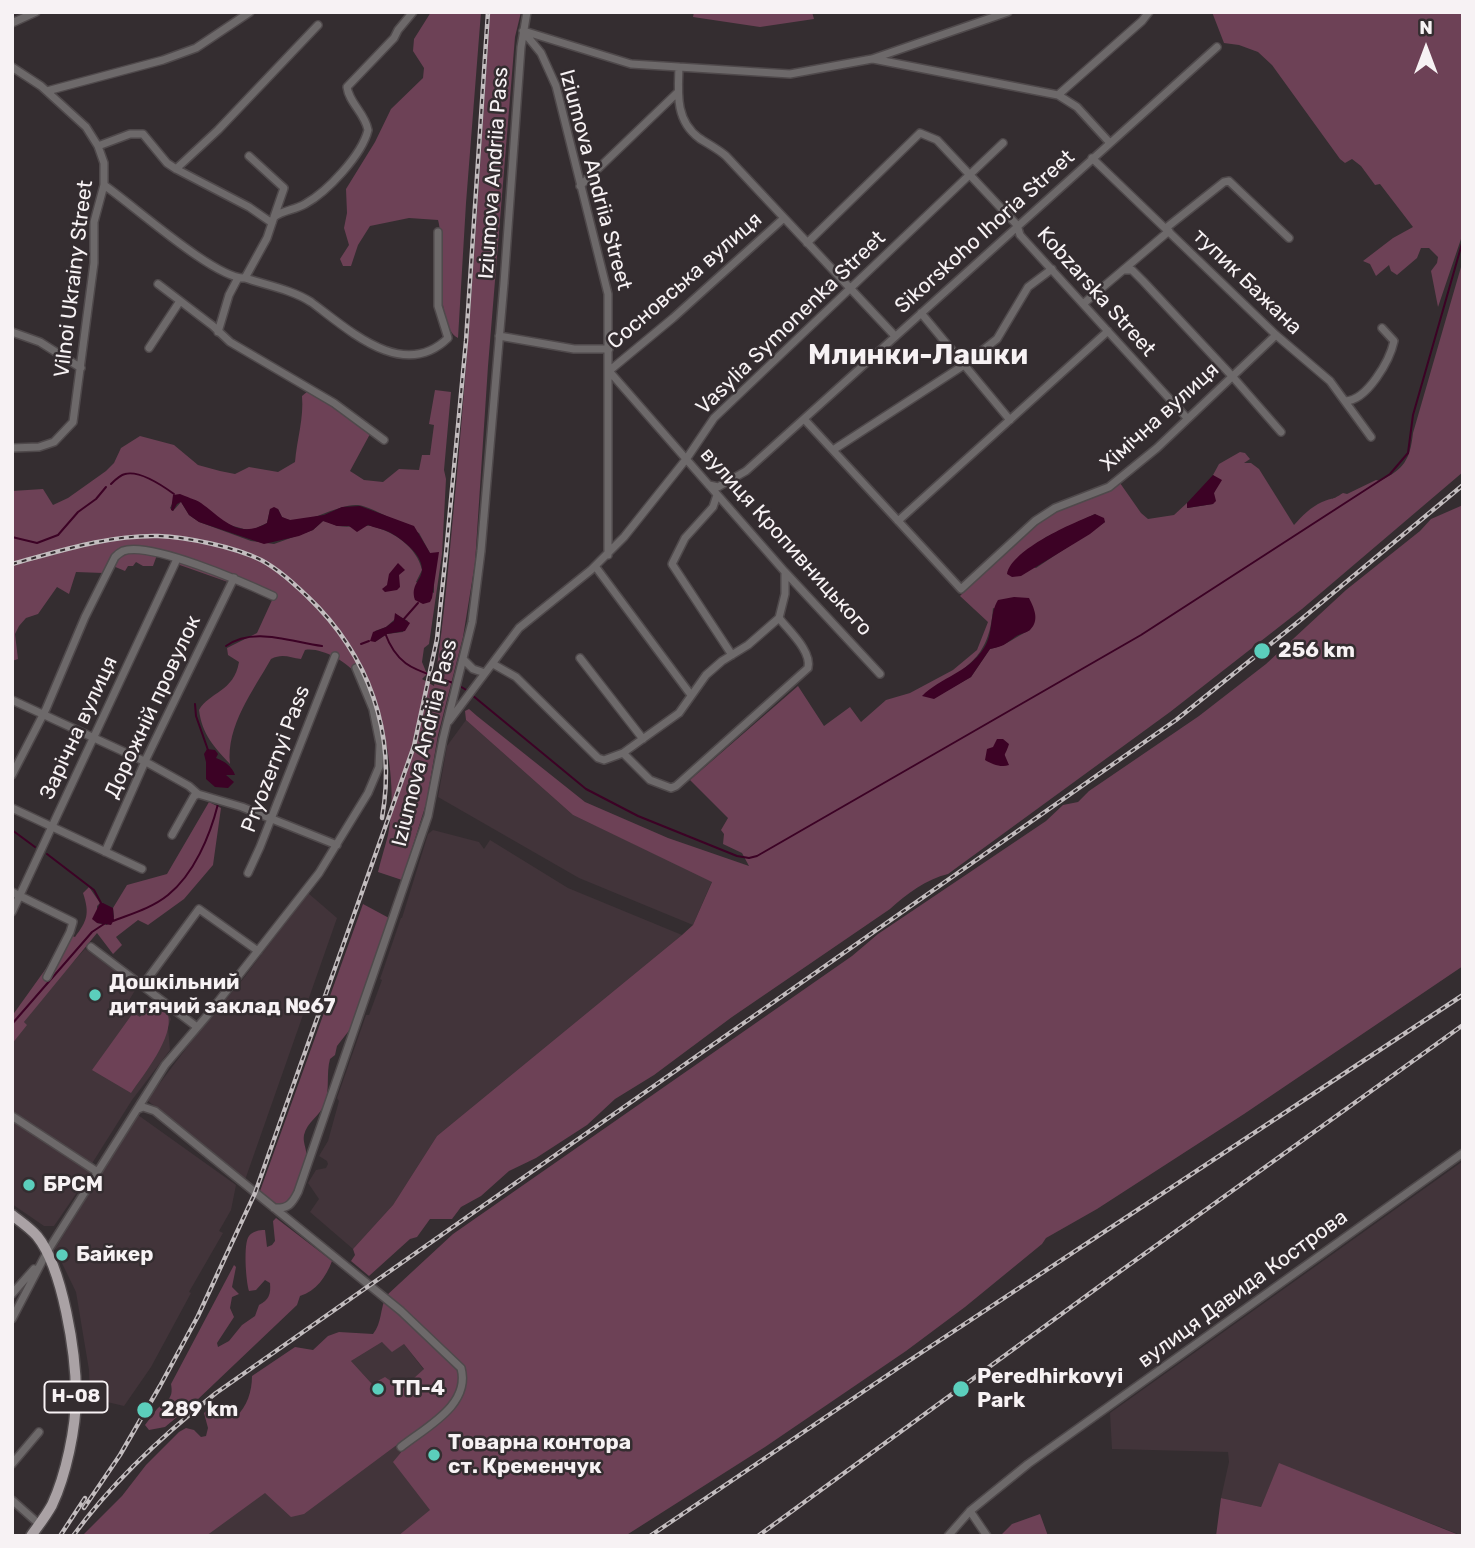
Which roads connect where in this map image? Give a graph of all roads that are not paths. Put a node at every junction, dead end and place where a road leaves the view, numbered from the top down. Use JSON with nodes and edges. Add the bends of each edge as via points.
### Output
{"nodes":[{"id":1,"x":36,"y":12,"type":"edge"},
{"id":2,"x":250,"y":12,"type":"edge"},
{"id":3,"x":413,"y":12,"type":"edge"},
{"id":4,"x":527,"y":12,"type":"edge"},
{"id":5,"x":1008,"y":12,"type":"edge"},
{"id":6,"x":1149,"y":12,"type":"edge"},
{"id":7,"x":12,"y":23,"type":"edge"},
{"id":8,"x":318,"y":25,"type":"dead end"},
{"id":9,"x":523,"y":31,"type":"junction"},
{"id":10,"x":1217,"y":47,"type":"dead end"},
{"id":11,"x":872,"y":59,"type":"junction"},
{"id":12,"x":12,"y":67,"type":"edge"},
{"id":13,"x":679,"y":67,"type":"junction"},
{"id":14,"x":47,"y":91,"type":"junction"},
{"id":15,"x":678,"y":92,"type":"junction"},
{"id":16,"x":1058,"y":95,"type":"junction"},
{"id":17,"x":1003,"y":143,"type":"dead end"},
{"id":18,"x":1110,"y":143,"type":"junction"},
{"id":19,"x":98,"y":146,"type":"junction"},
{"id":20,"x":249,"y":156,"type":"dead end"},
{"id":21,"x":1092,"y":158,"type":"junction"},
{"id":22,"x":176,"y":169,"type":"junction"},
{"id":23,"x":969,"y":176,"type":"junction"},
{"id":24,"x":104,"y":185,"type":"junction"},
{"id":25,"x":580,"y":186,"type":"junction"},
{"id":26,"x":784,"y":218,"type":"junction"},
{"id":27,"x":273,"y":220,"type":"junction"},
{"id":28,"x":1017,"y":225,"type":"junction"},
{"id":29,"x":1168,"y":230,"type":"junction"},
{"id":30,"x":438,"y":232,"type":"dead end"},
{"id":31,"x":1289,"y":238,"type":"dead end"},
{"id":32,"x":807,"y":243,"type":"junction"},
{"id":33,"x":1052,"y":269,"type":"junction"},
{"id":34,"x":1123,"y":270,"type":"junction"},
{"id":35,"x":242,"y":278,"type":"junction"},
{"id":36,"x":158,"y":284,"type":"dead end"},
{"id":37,"x":851,"y":289,"type":"junction"},
{"id":38,"x":180,"y":301,"type":"junction"},
{"id":39,"x":1083,"y":304,"type":"junction"},
{"id":40,"x":921,"y":313,"type":"junction"},
{"id":41,"x":1382,"y":328,"type":"dead end"},
{"id":42,"x":1108,"y":331,"type":"junction"},
{"id":43,"x":12,"y":332,"type":"edge"},
{"id":44,"x":218,"y":332,"type":"junction"},
{"id":45,"x":1276,"y":335,"type":"junction"},
{"id":46,"x":499,"y":336,"type":"junction"},
{"id":47,"x":895,"y":337,"type":"junction"},
{"id":48,"x":149,"y":348,"type":"dead end"},
{"id":49,"x":610,"y":349,"type":"junction"},
{"id":50,"x":964,"y":365,"type":"junction"},
{"id":51,"x":81,"y":368,"type":"junction"},
{"id":52,"x":609,"y":370,"type":"junction"},
{"id":53,"x":1232,"y":376,"type":"junction"},
{"id":54,"x":1345,"y":401,"type":"junction"},
{"id":55,"x":1187,"y":418,"type":"junction"},
{"id":56,"x":804,"y":419,"type":"junction"},
{"id":57,"x":1010,"y":420,"type":"junction"},
{"id":58,"x":1281,"y":432,"type":"dead end"},
{"id":59,"x":1371,"y":437,"type":"dead end"},
{"id":60,"x":384,"y":440,"type":"dead end"},
{"id":61,"x":12,"y":448,"type":"edge"},
{"id":62,"x":833,"y":450,"type":"junction"},
{"id":63,"x":687,"y":458,"type":"junction"},
{"id":64,"x":709,"y":485,"type":"junction"},
{"id":65,"x":717,"y":495,"type":"junction"},
{"id":66,"x":898,"y":521,"type":"junction"},
{"id":67,"x":608,"y":555,"type":"junction"},
{"id":68,"x":177,"y":559,"type":"junction"},
{"id":69,"x":595,"y":566,"type":"junction"},
{"id":70,"x":785,"y":572,"type":"junction"},
{"id":71,"x":234,"y":578,"type":"junction"},
{"id":72,"x":273,"y":596,"type":"dead end"},
{"id":73,"x":779,"y":618,"type":"junction"},
{"id":74,"x":732,"y":655,"type":"junction"},
{"id":75,"x":335,"y":656,"type":"dead end"},
{"id":76,"x":463,"y":659,"type":"junction"},
{"id":77,"x":580,"y":659,"type":"dead end"},
{"id":78,"x":493,"y":664,"type":"junction"},
{"id":79,"x":356,"y":668,"type":"dead end"},
{"id":80,"x":485,"y":673,"type":"junction"},
{"id":81,"x":880,"y":674,"type":"dead end"},
{"id":82,"x":691,"y":695,"type":"junction"},
{"id":83,"x":12,"y":700,"type":"edge"},
{"id":84,"x":42,"y":713,"type":"junction"},
{"id":85,"x":447,"y":724,"type":"junction"},
{"id":86,"x":94,"y":738,"type":"junction"},
{"id":87,"x":643,"y":740,"type":"junction"},
{"id":88,"x":623,"y":753,"type":"junction"},
{"id":89,"x":146,"y":762,"type":"junction"},
{"id":90,"x":12,"y":775,"type":"edge"},
{"id":91,"x":198,"y":793,"type":"junction"},
{"id":92,"x":12,"y":808,"type":"edge"},
{"id":93,"x":271,"y":818,"type":"junction"},
{"id":94,"x":52,"y":828,"type":"junction"},
{"id":95,"x":172,"y":835,"type":"dead end"},
{"id":96,"x":337,"y":845,"type":"junction"},
{"id":97,"x":105,"y":852,"type":"junction"},
{"id":98,"x":142,"y":869,"type":"dead end"},
{"id":99,"x":248,"y":873,"type":"dead end"},
{"id":100,"x":16,"y":894,"type":"edge"},
{"id":101,"x":12,"y":912,"type":"edge"},
{"id":102,"x":91,"y":947,"type":"dead end"},
{"id":103,"x":258,"y":951,"type":"junction"},
{"id":104,"x":47,"y":976,"type":"dead end"},
{"id":105,"x":143,"y":985,"type":"junction"},
{"id":106,"x":197,"y":1027,"type":"junction"},
{"id":107,"x":137,"y":1109,"type":"junction"},
{"id":108,"x":12,"y":1116,"type":"edge"},
{"id":109,"x":1463,"y":1153,"type":"edge"},
{"id":110,"x":96,"y":1171,"type":"junction"},
{"id":111,"x":274,"y":1208,"type":"junction"},
{"id":112,"x":12,"y":1215,"type":"edge"},
{"id":113,"x":47,"y":1252,"type":"junction"},
{"id":114,"x":12,"y":1294,"type":"edge"},
{"id":115,"x":12,"y":1319,"type":"edge"},
{"id":116,"x":39,"y":1432,"type":"dead end"},
{"id":117,"x":401,"y":1447,"type":"dead end"},
{"id":118,"x":12,"y":1464,"type":"edge"},
{"id":119,"x":12,"y":1500,"type":"edge"},
{"id":120,"x":971,"y":1511,"type":"junction"},
{"id":121,"x":39,"y":1524,"type":"junction"},
{"id":122,"x":31,"y":1536,"type":"edge"},
{"id":123,"x":948,"y":1536,"type":"edge"},
{"id":124,"x":987,"y":1536,"type":"edge"}],
"edges":[{"from":1,"to":7,"type":"street"},
{"from":2,"to":14,"type":"street","via":[[196,48]]},
{"from":3,"to":27,"type":"street","via":[[347,87],[368,130],[353,159],[310,202]]},
{"from":4,"to":9,"type":"street","name":"Iziumova Andriia Pass"},
{"from":5,"to":11,"type":"street"},
{"from":6,"to":16,"type":"street"},
{"from":8,"to":22,"type":"street"},
{"from":9,"to":13,"type":"street","via":[[631,64]]},
{"from":9,"to":25,"type":"street","name":"Iziumova Andriia Street","via":[[541,53],[556,86]]},
{"from":9,"to":46,"type":"street","name":"Iziumova Andriia Pass"},
{"from":10,"to":18,"type":"street","name":"Sikorskoho Ihoria Street"},
{"from":11,"to":13,"type":"street","via":[[790,74]]},
{"from":11,"to":16,"type":"street"},
{"from":12,"to":14,"type":"street","name":"Vilnoi Ukrainy Street"},
{"from":13,"to":15,"type":"street"},
{"from":14,"to":19,"type":"street","name":"Vilnoi Ukrainy Street","via":[[86,127]]},
{"from":15,"to":25,"type":"street"},
{"from":15,"to":26,"type":"street","via":[[679,110],[688,127],[726,156]]},
{"from":16,"to":18,"type":"street","via":[[1077,107]]},
{"from":17,"to":23,"type":"street","name":"Vasylia Symonenka Street"},
{"from":18,"to":21,"type":"street","name":"Sikorskoho Ihoria Street"},
{"from":19,"to":22,"type":"street","via":[[143,134]]},
{"from":19,"to":24,"type":"street","name":"Vilnoi Ukrainy Street"},
{"from":20,"to":27,"type":"street","via":[[284,188]]},
{"from":21,"to":28,"type":"street","name":"Sikorskoho Ihoria Street"},
{"from":21,"to":29,"type":"street","name":"тупик Бажана"},
{"from":22,"to":27,"type":"street"},
{"from":23,"to":28,"type":"street","name":"Kobzarska Street"},
{"from":23,"to":32,"type":"street","name":"Kobzarska Street","via":[[937,140],[920,133]]},
{"from":23,"to":37,"type":"street","name":"Vasylia Symonenka Street"},
{"from":24,"to":35,"type":"street","via":[[183,247]]},
{"from":24,"to":51,"type":"street","name":"Vilnoi Ukrainy Street","via":[[94,222],[94,263]]},
{"from":25,"to":49,"type":"street","name":"Iziumova Andriia Street","via":[[608,294]]},
{"from":26,"to":32,"type":"street"},
{"from":26,"to":52,"type":"street","name":"Сосновська вулиця"},
{"from":27,"to":35,"type":"street"},
{"from":28,"to":33,"type":"street","name":"Kobzarska Street"},
{"from":28,"to":40,"type":"street","name":"Sikorskoho Ihoria Street"},
{"from":29,"to":31,"type":"street","via":[[1227,181]]},
{"from":29,"to":34,"type":"street"},
{"from":29,"to":45,"type":"street","name":"тупик Бажана"},
{"from":30,"to":35,"type":"street","via":[[438,306],[448,335],[447,340],[423,352],[382,350],[301,297]]},
{"from":32,"to":37,"type":"street"},
{"from":33,"to":39,"type":"street","name":"Kobzarska Street"},
{"from":33,"to":50,"type":"street","via":[[1028,287],[997,339]]},
{"from":34,"to":39,"type":"street"},
{"from":34,"to":53,"type":"street","via":[[1138,276]]},
{"from":35,"to":44,"type":"street","via":[[229,295]]},
{"from":36,"to":38,"type":"street"},
{"from":37,"to":47,"type":"street"},
{"from":37,"to":63,"type":"street","name":"Vasylia Symonenka Street","via":[[714,418]]},
{"from":38,"to":44,"type":"street"},
{"from":38,"to":48,"type":"street"},
{"from":39,"to":42,"type":"street","name":"Kobzarska Street"},
{"from":40,"to":47,"type":"street","name":"Sikorskoho Ihoria Street"},
{"from":40,"to":50,"type":"street"},
{"from":41,"to":54,"type":"street","via":[[1394,341],[1392,352],[1361,396]]},
{"from":42,"to":55,"type":"street","name":"Kobzarska Street"},
{"from":42,"to":57,"type":"street"},
{"from":43,"to":51,"type":"street","via":[[40,342]]},
{"from":44,"to":60,"type":"street","via":[[334,403]]},
{"from":45,"to":53,"type":"street","name":"Хімічна вулиця"},
{"from":45,"to":54,"type":"street","name":"тупик Бажана","via":[[1330,381]]},
{"from":46,"to":49,"type":"street","via":[[574,349]]},
{"from":46,"to":76,"type":"street","name":"Iziumova Andriia Pass","via":[[478,575]]},
{"from":47,"to":56,"type":"street","name":"Sikorskoho Ihoria Street"},
{"from":49,"to":52,"type":"street","name":"Iziumova Andriia Street"},
{"from":50,"to":57,"type":"street"},
{"from":50,"to":62,"type":"street"},
{"from":51,"to":61,"type":"street","name":"Vilnoi Ukrainy Street","via":[[73,422],[64,433],[39,447]]},
{"from":52,"to":63,"type":"street","name":"вулиця Кропивницького"},
{"from":52,"to":67,"type":"street","name":"Iziumova Andriia Street"},
{"from":53,"to":55,"type":"street","name":"Хімічна вулиця"},
{"from":53,"to":58,"type":"street"},
{"from":54,"to":59,"type":"street","name":"тупик Бажана"},
{"from":55,"to":66,"type":"street","name":"Хімічна вулиця","via":[[1109,486],[1035,521],[961,589]]},
{"from":56,"to":62,"type":"street"},
{"from":56,"to":64,"type":"street","name":"Sikorskoho Ihoria Street","via":[[732,481],[718,487]]},
{"from":57,"to":66,"type":"street"},
{"from":62,"to":66,"type":"street"},
{"from":63,"to":64,"type":"street","name":"вулиця Кропивницького"},
{"from":63,"to":67,"type":"street","name":"Vasylia Symonenka Street"},
{"from":64,"to":65,"type":"street","name":"вулиця Кропивницького"},
{"from":65,"to":70,"type":"street","name":"вулиця Кропивницького"},
{"from":65,"to":74,"type":"street","via":[[672,564]]},
{"from":67,"to":69,"type":"street","name":"Vasylia Symonenka Street"},
{"from":68,"to":71,"type":"street"},
{"from":68,"to":84,"type":"street","via":[[138,549],[114,557]]},
{"from":68,"to":86,"type":"street","name":"Зарічна вулиця"},
{"from":69,"to":78,"type":"street","name":"Vasylia Symonenka Street","via":[[519,628]]},
{"from":69,"to":82,"type":"street"},
{"from":70,"to":73,"type":"street"},
{"from":70,"to":81,"type":"street","name":"вулиця Кропивницького"},
{"from":71,"to":72,"type":"street"},
{"from":71,"to":89,"type":"street","name":"Дорожній провулок"},
{"from":73,"to":74,"type":"street"},
{"from":73,"to":88,"type":"street","via":[[809,658],[808,668],[676,786],[667,788],[650,780]]},
{"from":74,"to":82,"type":"street","via":[[706,675]]},
{"from":75,"to":93,"type":"street","name":"Pryozernyi Pass"},
{"from":76,"to":80,"type":"street"},
{"from":76,"to":85,"type":"street","name":"Iziumova Andriia Pass"},
{"from":77,"to":87,"type":"street"},
{"from":78,"to":80,"type":"street","name":"Vasylia Symonenka Street"},
{"from":78,"to":88,"type":"street","via":[[516,677],[598,758]]},
{"from":79,"to":96,"type":"street","via":[[377,725],[380,759],[368,793]]},
{"from":80,"to":85,"type":"street","name":"Vasylia Symonenka Street"},
{"from":82,"to":87,"type":"street","via":[[679,713]]},
{"from":83,"to":84,"type":"street"},
{"from":84,"to":86,"type":"street"},
{"from":84,"to":90,"type":"street"},
{"from":85,"to":111,"type":"street","name":"Iziumova Andriia Pass","via":[[428,816],[315,1145],[293,1203],[284,1209]]},
{"from":86,"to":89,"type":"street"},
{"from":86,"to":94,"type":"street","name":"Зарічна вулиця"},
{"from":87,"to":88,"type":"street"},
{"from":89,"to":91,"type":"street"},
{"from":89,"to":97,"type":"street","name":"Дорожній провулок"},
{"from":91,"to":93,"type":"street"},
{"from":91,"to":95,"type":"street"},
{"from":92,"to":94,"type":"street"},
{"from":93,"to":96,"type":"street"},
{"from":93,"to":99,"type":"street","name":"Pryozernyi Pass"},
{"from":94,"to":97,"type":"street"},
{"from":94,"to":100,"type":"street","name":"Зарічна вулиця"},
{"from":96,"to":103,"type":"street"},
{"from":97,"to":98,"type":"street"},
{"from":100,"to":101,"type":"street","name":"Зарічна вулиця"},
{"from":100,"to":104,"type":"street","via":[[73,922]]},
{"from":102,"to":105,"type":"street"},
{"from":103,"to":105,"type":"street","via":[[199,909]]},
{"from":103,"to":106,"type":"street"},
{"from":105,"to":106,"type":"street"},
{"from":106,"to":107,"type":"street"},
{"from":107,"to":110,"type":"street"},
{"from":107,"to":111,"type":"street","via":[[155,1111]]},
{"from":108,"to":110,"type":"street"},
{"from":109,"to":120,"type":"street","name":"вулиця Давида Кострова","via":[[1028,1464]]},
{"from":110,"to":113,"type":"street"},
{"from":111,"to":117,"type":"street","via":[[401,1311],[461,1368],[465,1382],[460,1397]]},
{"from":112,"to":113,"type":"main road","number":"Н-08"},
{"from":113,"to":114,"type":"street"},
{"from":113,"to":115,"type":"street"},
{"from":113,"to":121,"type":"main road","number":"Н-08","via":[[68,1324],[76,1394],[75,1419],[58,1487]]},
{"from":116,"to":118,"type":"street"},
{"from":119,"to":121,"type":"street"},
{"from":120,"to":123,"type":"street","name":"вулиця Давида Кострова"},
{"from":120,"to":124,"type":"street"},
{"from":121,"to":122,"type":"main road","number":"Н-08"}]}
